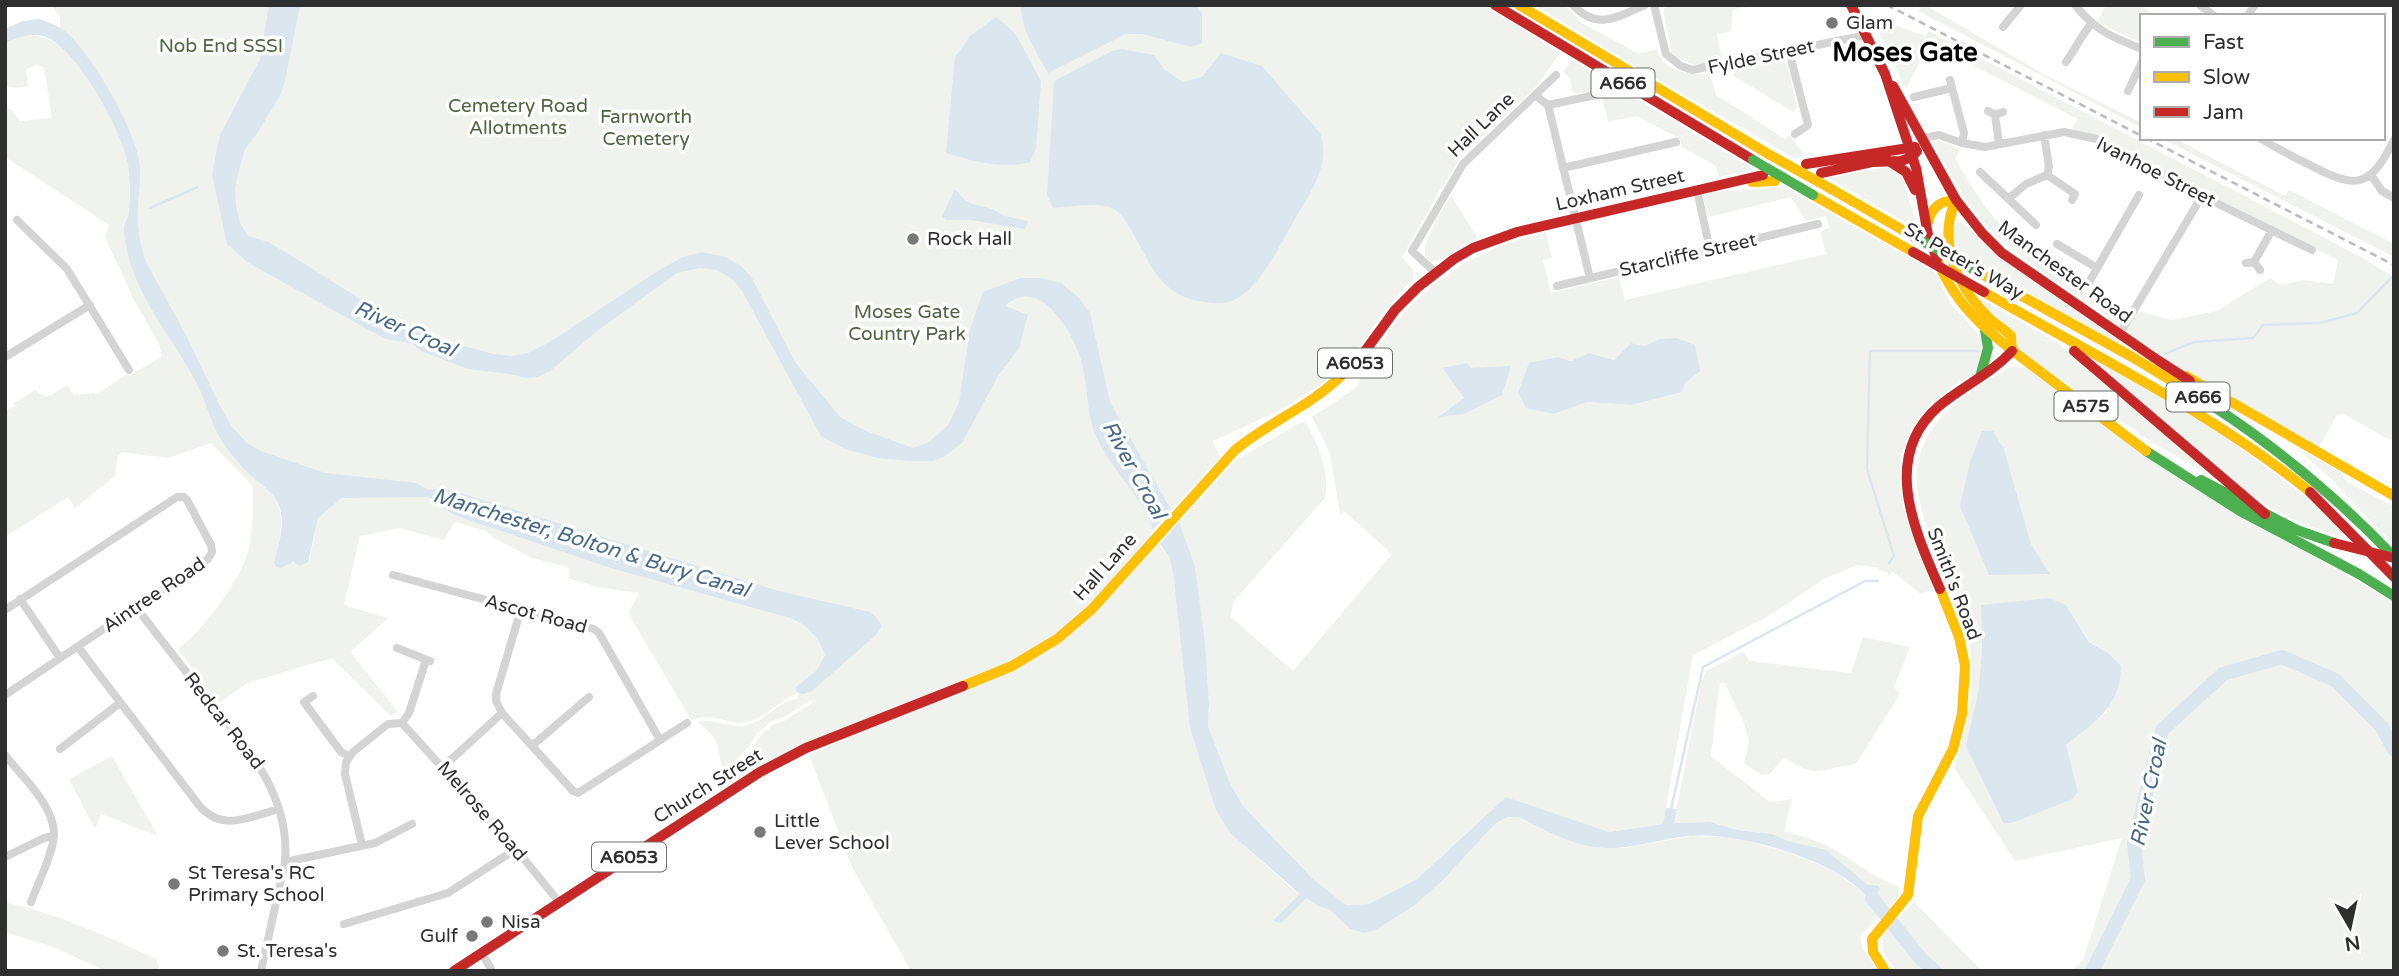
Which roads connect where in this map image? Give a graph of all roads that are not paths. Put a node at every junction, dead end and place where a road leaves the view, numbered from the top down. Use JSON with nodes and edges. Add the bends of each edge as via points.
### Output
{"nodes":[{"id":1,"x":1495,"y":5,"type":"edge"},
{"id":2,"x":1519,"y":5,"type":"edge"},
{"id":3,"x":1573,"y":5,"type":"edge"},
{"id":4,"x":1645,"y":5,"type":"edge"},
{"id":5,"x":1654,"y":5,"type":"edge"},
{"id":6,"x":1851,"y":5,"type":"edge"},
{"id":7,"x":2021,"y":5,"type":"edge"},
{"id":8,"x":2075,"y":5,"type":"edge"},
{"id":9,"x":1623,"y":10,"type":"edge"},
{"id":10,"x":2091,"y":24,"type":"junction"},
{"id":11,"x":2003,"y":27,"type":"dead end"},
{"id":12,"x":1867,"y":35,"type":"junction"},
{"id":13,"x":2140,"y":48,"type":"edge"},
{"id":14,"x":1789,"y":51,"type":"junction"},
{"id":15,"x":2066,"y":62,"type":"dead end"},
{"id":16,"x":2140,"y":71,"type":"edge"},
{"id":17,"x":1885,"y":74,"type":"junction"},
{"id":18,"x":1556,"y":75,"type":"dead end"},
{"id":19,"x":2128,"y":91,"type":"dead end"},
{"id":20,"x":1596,"y":95,"type":"dead end"},
{"id":21,"x":1536,"y":96,"type":"junction"},
{"id":22,"x":1914,"y":97,"type":"dead end"},
{"id":23,"x":1548,"y":105,"type":"junction"},
{"id":24,"x":1996,"y":112,"type":"dead end"},
{"id":25,"x":1900,"y":122,"type":"junction"},
{"id":26,"x":1795,"y":134,"type":"dead end"},
{"id":27,"x":2044,"y":135,"type":"junction"},
{"id":28,"x":2264,"y":140,"type":"edge"},
{"id":29,"x":2394,"y":140,"type":"edge"},
{"id":30,"x":1676,"y":142,"type":"dead end"},
{"id":31,"x":1962,"y":143,"type":"junction"},
{"id":32,"x":1999,"y":144,"type":"junction"},
{"id":33,"x":1918,"y":148,"type":"junction"},
{"id":34,"x":1850,"y":157,"type":"junction"},
{"id":35,"x":1886,"y":160,"type":"junction"},
{"id":36,"x":1806,"y":164,"type":"dead end"},
{"id":37,"x":1563,"y":168,"type":"junction"},
{"id":38,"x":1980,"y":172,"type":"dead end"},
{"id":39,"x":1821,"y":173,"type":"dead end"},
{"id":40,"x":1763,"y":174,"type":"dead end"},
{"id":41,"x":2047,"y":175,"type":"junction"},
{"id":42,"x":2371,"y":175,"type":"junction"},
{"id":43,"x":1774,"y":181,"type":"dead end"},
{"id":44,"x":1731,"y":183,"type":"junction"},
{"id":45,"x":1697,"y":190,"type":"junction"},
{"id":46,"x":2139,"y":195,"type":"dead end"},
{"id":47,"x":2202,"y":196,"type":"junction"},
{"id":48,"x":2394,"y":198,"type":"edge"},
{"id":49,"x":2008,"y":199,"type":"junction"},
{"id":50,"x":1956,"y":200,"type":"junction"},
{"id":51,"x":2072,"y":200,"type":"dead end"},
{"id":52,"x":1925,"y":211,"type":"junction"},
{"id":53,"x":1575,"y":218,"type":"junction"},
{"id":54,"x":17,"y":220,"type":"dead end"},
{"id":55,"x":1818,"y":224,"type":"dead end"},
{"id":56,"x":2036,"y":225,"type":"dead end"},
{"id":57,"x":1927,"y":229,"type":"junction"},
{"id":58,"x":2272,"y":230,"type":"junction"},
{"id":59,"x":1517,"y":232,"type":"joint"},
{"id":60,"x":2057,"y":244,"type":"dead end"},
{"id":61,"x":1710,"y":250,"type":"junction"},
{"id":62,"x":2312,"y":250,"type":"dead end"},
{"id":63,"x":2097,"y":268,"type":"junction"},
{"id":64,"x":2260,"y":270,"type":"dead end"},
{"id":65,"x":1435,"y":272,"type":"junction"},
{"id":66,"x":1590,"y":278,"type":"junction"},
{"id":67,"x":2088,"y":284,"type":"dead end"},
{"id":68,"x":1557,"y":286,"type":"dead end"},
{"id":69,"x":90,"y":305,"type":"junction"},
{"id":70,"x":1985,"y":330,"type":"junction"},
{"id":71,"x":2055,"y":334,"type":"junction"},
{"id":72,"x":2119,"y":335,"type":"junction"},
{"id":73,"x":2012,"y":351,"type":"junction"},
{"id":74,"x":6,"y":355,"type":"edge"},
{"id":75,"x":2025,"y":361,"type":"junction"},
{"id":76,"x":2159,"y":361,"type":"junction"},
{"id":77,"x":2001,"y":365,"type":"junction"},
{"id":78,"x":123,"y":366,"type":"dead end"},
{"id":79,"x":1980,"y":377,"type":"junction"},
{"id":80,"x":2146,"y":451,"type":"junction"},
{"id":81,"x":2394,"y":496,"type":"edge"},
{"id":82,"x":2265,"y":514,"type":"junction"},
{"id":83,"x":2358,"y":519,"type":"junction"},
{"id":84,"x":2394,"y":558,"type":"edge"},
{"id":85,"x":393,"y":575,"type":"dead end"},
{"id":86,"x":2394,"y":577,"type":"edge"},
{"id":87,"x":2394,"y":596,"type":"edge"},
{"id":88,"x":20,"y":600,"type":"junction"},
{"id":89,"x":136,"y":607,"type":"junction"},
{"id":90,"x":521,"y":609,"type":"junction"},
{"id":91,"x":5,"y":610,"type":"edge"},
{"id":92,"x":78,"y":647,"type":"junction"},
{"id":93,"x":397,"y":648,"type":"dead end"},
{"id":94,"x":60,"y":658,"type":"junction"},
{"id":95,"x":5,"y":695,"type":"edge"},
{"id":96,"x":313,"y":696,"type":"dead end"},
{"id":97,"x":589,"y":697,"type":"dead end"},
{"id":98,"x":120,"y":702,"type":"junction"},
{"id":99,"x":502,"y":713,"type":"junction"},
{"id":100,"x":401,"y":723,"type":"junction"},
{"id":101,"x":687,"y":723,"type":"dead end"},
{"id":102,"x":660,"y":740,"type":"junction"},
{"id":103,"x":533,"y":745,"type":"junction"},
{"id":104,"x":806,"y":748,"type":"joint"},
{"id":105,"x":60,"y":749,"type":"dead end"},
{"id":106,"x":5,"y":755,"type":"edge"},
{"id":107,"x":349,"y":756,"type":"junction"},
{"id":108,"x":443,"y":767,"type":"junction"},
{"id":109,"x":279,"y":809,"type":"junction"},
{"id":110,"x":412,"y":824,"type":"dead end"},
{"id":111,"x":54,"y":836,"type":"junction"},
{"id":112,"x":362,"y":845,"type":"junction"},
{"id":113,"x":516,"y":849,"type":"junction"},
{"id":114,"x":5,"y":857,"type":"edge"},
{"id":115,"x":285,"y":862,"type":"junction"},
{"id":116,"x":31,"y":902,"type":"dead end"},
{"id":117,"x":559,"y":902,"type":"junction"},
{"id":118,"x":344,"y":923,"type":"dead end"},
{"id":119,"x":482,"y":953,"type":"junction"},
{"id":120,"x":261,"y":971,"type":"edge"},
{"id":121,"x":454,"y":971,"type":"edge"},
{"id":122,"x":492,"y":971,"type":"edge"},
{"id":123,"x":1885,"y":971,"type":"edge"}],
"edges":[{"from":1,"to":71,"type":"main road","name":"St. Peter's Way","number":"A666","bridge":true},
{"from":2,"to":83,"type":"main road","name":"St. Peter's Way","number":"A666","bridge":true,"via":[[1770,155],[2177,384],[2302,469]]},
{"from":3,"to":9,"type":"street","via":[[1600,21]]},
{"from":4,"to":9,"type":"street"},
{"from":5,"to":14,"type":"street","name":"Fylde Street","via":[[1665,54],[1681,66],[1697,70]]},
{"from":6,"to":12,"type":"main road","number":"A575"},
{"from":7,"to":11,"type":"street"},
{"from":8,"to":10,"type":"street"},
{"from":10,"to":13,"type":"street"},
{"from":10,"to":15,"type":"street"},
{"from":12,"to":14,"type":"street","name":"Fylde Street"},
{"from":12,"to":17,"type":"main road","number":"A575"},
{"from":14,"to":26,"type":"street","via":[[1808,125]]},
{"from":16,"to":19,"type":"street","via":[[2137,84]]},
{"from":17,"to":25,"type":"main road","name":"Manchester Road","number":"A575"},
{"from":17,"to":33,"type":"main road","name":"Manchester Road","number":"A575","via":[[1902,99]]},
{"from":18,"to":21,"type":"street","name":"Hall Lane"},
{"from":20,"to":23,"type":"street"},
{"from":21,"to":23,"type":"street"},
{"from":21,"to":65,"type":"street","name":"Hall Lane","via":[[1464,164],[1451,183],[1412,251]]},
{"from":22,"to":31,"type":"street","via":[[1951,84],[1964,133]]},
{"from":23,"to":37,"type":"street"},
{"from":24,"to":32,"type":"street"},
{"from":25,"to":33,"type":"main road","name":"Manchester Road","number":"A575"},
{"from":25,"to":34,"type":"main road","via":[[1893,140]]},
{"from":27,"to":32,"type":"street","name":"Ivanhoe Street"},
{"from":27,"to":41,"type":"street"},
{"from":27,"to":47,"type":"street","name":"Ivanhoe Street","via":[[2069,132],[2097,139]]},
{"from":28,"to":42,"type":"street","via":[[2340,180]]},
{"from":29,"to":42,"type":"street"},
{"from":30,"to":37,"type":"street"},
{"from":31,"to":32,"type":"street","name":"Ivanhoe Street"},
{"from":31,"to":33,"type":"street","name":"Ivanhoe Street","via":[[1939,135]]},
{"from":33,"to":34,"type":"main road"},
{"from":33,"to":35,"type":"main road","via":[[1901,161]]},
{"from":33,"to":50,"type":"main road","name":"Manchester Road","number":"A575"},
{"from":33,"to":52,"type":"main road","name":"Manchester Road","number":"A575","via":[[1916,169]]},
{"from":34,"to":36,"type":"main road"},
{"from":35,"to":39,"type":"main road"},
{"from":35,"to":52,"type":"main road","via":[[1910,177]]},
{"from":37,"to":53,"type":"street"},
{"from":38,"to":49,"type":"street","via":[[1993,179]]},
{"from":40,"to":44,"type":"main road","name":"Loxham Street","number":"A6053"},
{"from":41,"to":49,"type":"street"},
{"from":41,"to":51,"type":"street","via":[[2075,194]]},
{"from":42,"to":48,"type":"street","via":[[2382,191]]},
{"from":43,"to":44,"type":"main road","name":"Loxham Street","number":"A6053"},
{"from":44,"to":45,"type":"main road","name":"Loxham Street","number":"A6053"},
{"from":45,"to":53,"type":"main road","name":"Loxham Street","number":"A6053"},
{"from":45,"to":61,"type":"street"},
{"from":46,"to":63,"type":"street"},
{"from":47,"to":58,"type":"street","name":"Ivanhoe Street"},
{"from":47,"to":72,"type":"street"},
{"from":49,"to":56,"type":"street"},
{"from":50,"to":57,"type":"main road","via":[[1940,201],[1933,207]]},
{"from":50,"to":72,"type":"main road","name":"Manchester Road","number":"A575","via":[[2002,253]]},
{"from":50,"to":73,"type":"main road","number":"A575","via":[[1947,218],[1947,245],[1972,298],[2011,337]]},
{"from":52,"to":57,"type":"main road","name":"Manchester Road","number":"A575"},
{"from":53,"to":59,"type":"main road","name":"Loxham Street","number":"A6053"},
{"from":53,"to":66,"type":"street"},
{"from":54,"to":69,"type":"street","via":[[23,231],[67,269]]},
{"from":55,"to":61,"type":"street","name":"Starcliffe Street"},
{"from":57,"to":70,"type":"main road","name":"Manchester Road","number":"A575","via":[[1944,278]]},
{"from":58,"to":62,"type":"street","name":"Ivanhoe Street","via":[[2300,248]]},
{"from":58,"to":64,"type":"street","via":[[2250,262]]},
{"from":59,"to":65,"type":"main road","name":"Hall Lane","number":"A6053","via":[[1473,248]]},
{"from":60,"to":63,"type":"street"},
{"from":61,"to":66,"type":"street","name":"Starcliffe Street"},
{"from":63,"to":67,"type":"street"},
{"from":65,"to":104,"type":"main road","name":"Hall Lane","number":"A6053","via":[[1395,310],[1363,354],[1333,384],[1243,443],[1221,464],[1092,609],[1057,639],[1027,659]]},
{"from":66,"to":68,"type":"street","name":"Starcliffe Street"},
{"from":69,"to":74,"type":"street"},
{"from":69,"to":78,"type":"street"},
{"from":70,"to":73,"type":"main road","name":"Manchester Road","number":"A575"},
{"from":70,"to":79,"type":"main road","via":[[1988,354]]},
{"from":71,"to":82,"type":"main road"},
{"from":71,"to":86,"type":"main road","name":"St. Peter's Way","number":"A666","via":[[2161,391],[2260,455],[2309,492]]},
{"from":72,"to":76,"type":"main road","name":"Manchester Road","number":"A575"},
{"from":73,"to":75,"type":"main road","name":"Manchester Road","number":"A575"},
{"from":73,"to":77,"type":"main road","name":"Smith's Road"},
{"from":75,"to":77,"type":"main road","name":"Smith's Road"},
{"from":75,"to":80,"type":"main road","name":"Manchester Road","number":"A575"},
{"from":76,"to":81,"type":"main road","name":"Manchester Road"},
{"from":76,"to":83,"type":"main road","via":[[2287,448]]},
{"from":77,"to":79,"type":"main road","name":"Smith's Road"},
{"from":79,"to":123,"type":"main road","name":"Smith's Road","via":[[1954,393],[1927,419],[1911,447],[1906,472],[1912,520],[1960,643],[1965,693],[1950,756],[1918,816],[1909,889],[1875,933],[1871,946]]},
{"from":80,"to":82,"type":"main road","name":"Manchester Road"},
{"from":80,"to":87,"type":"main road","via":[[2261,524],[2360,572]]},
{"from":82,"to":84,"type":"main road","name":"Manchester Road","bridge":true,"via":[[2334,543]]},
{"from":83,"to":84,"type":"main road","name":"St. Peter's Way","number":"A666"},
{"from":85,"to":90,"type":"street","name":"Ascot Road"},
{"from":88,"to":89,"type":"street","name":"Aintree Road","via":[[173,499],[184,497],[211,545],[211,556]]},
{"from":88,"to":91,"type":"street","name":"Aintree Road"},
{"from":88,"to":94,"type":"street"},
{"from":89,"to":92,"type":"street","name":"Aintree Road"},
{"from":89,"to":109,"type":"street","name":"Redcar Road","via":[[253,756]]},
{"from":90,"to":99,"type":"street","via":[[496,694]]},
{"from":90,"to":102,"type":"street","name":"Ascot Road","via":[[597,631]]},
{"from":92,"to":94,"type":"street","name":"Aintree Road"},
{"from":92,"to":98,"type":"street"},
{"from":93,"to":100,"type":"street","via":[[428,660]]},
{"from":94,"to":95,"type":"street","name":"Aintree Road"},
{"from":96,"to":107,"type":"street","via":[[304,702],[341,752]]},
{"from":97,"to":103,"type":"street"},
{"from":98,"to":105,"type":"street"},
{"from":98,"to":109,"type":"street","via":[[209,816],[228,821]]},
{"from":99,"to":103,"type":"street"},
{"from":99,"to":108,"type":"street"},
{"from":100,"to":107,"type":"street","via":[[388,724]]},
{"from":100,"to":108,"type":"street","name":"Melrose Road"},
{"from":101,"to":102,"type":"street"},
{"from":102,"to":103,"type":"street","via":[[578,793]]},
{"from":104,"to":117,"type":"main road","name":"Church Street","number":"A6053","via":[[760,772]]},
{"from":106,"to":111,"type":"street","via":[[45,808]]},
{"from":107,"to":112,"type":"street","via":[[345,774]]},
{"from":108,"to":113,"type":"street","name":"Melrose Road"},
{"from":109,"to":115,"type":"street","name":"Redcar Road"},
{"from":110,"to":112,"type":"street"},
{"from":111,"to":114,"type":"street"},
{"from":111,"to":116,"type":"street"},
{"from":112,"to":115,"type":"street"},
{"from":113,"to":117,"type":"street","name":"Melrose Road"},
{"from":113,"to":118,"type":"street","via":[[448,893]]},
{"from":115,"to":120,"type":"street","name":"Redcar Road"},
{"from":117,"to":119,"type":"main road","name":"Church Street","number":"A6053"},
{"from":119,"to":121,"type":"main road","name":"Church Street","number":"A6053"},
{"from":119,"to":122,"type":"street"}]}
